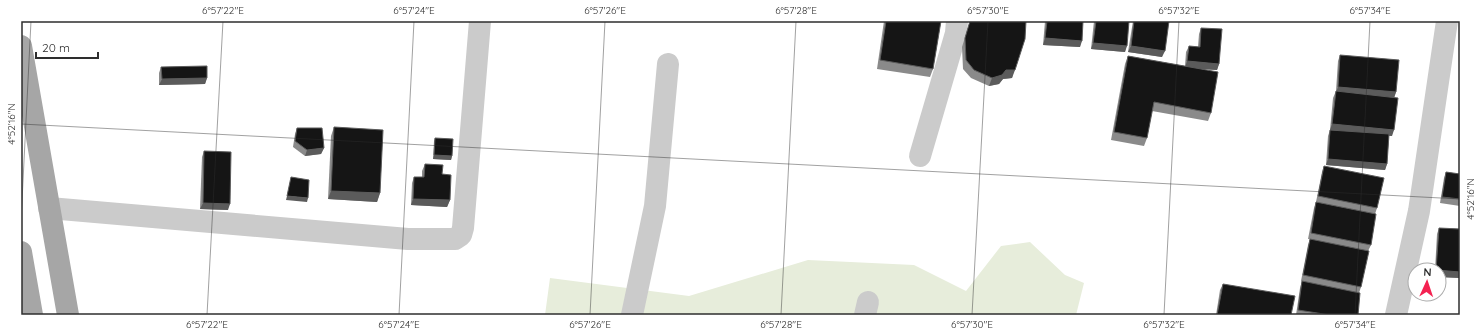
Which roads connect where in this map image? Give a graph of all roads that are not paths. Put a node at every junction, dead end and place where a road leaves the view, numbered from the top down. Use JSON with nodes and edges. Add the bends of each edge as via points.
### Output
{"nodes":[{"id":1,"x":480,"y":21,"type":"edge"},
{"id":2,"x":957,"y":21,"type":"edge"},
{"id":3,"x":1447,"y":21,"type":"edge"},
{"id":4,"x":21,"y":46,"type":"edge"},
{"id":5,"x":668,"y":64,"type":"dead end"},
{"id":6,"x":920,"y":156,"type":"dead end"},
{"id":7,"x":49,"y":208,"type":"junction"},
{"id":8,"x":22,"y":259,"type":"edge"},
{"id":9,"x":28,"y":312,"type":"edge"},
{"id":10,"x":68,"y":315,"type":"edge"},
{"id":11,"x":632,"y":315,"type":"edge"},
{"id":12,"x":1396,"y":315,"type":"edge"}],
"edges":[{"from":1,"to":7,"type":"street","via":[[464,228],[461,235],[455,239],[408,239]]},
{"from":2,"to":6,"type":"street"},
{"from":3,"to":12,"type":"street","via":[[1419,210]]},
{"from":4,"to":7,"type":"main road"},
{"from":5,"to":11,"type":"street","via":[[655,206]]},
{"from":7,"to":10,"type":"main road"},
{"from":8,"to":9,"type":"main road"}]}
